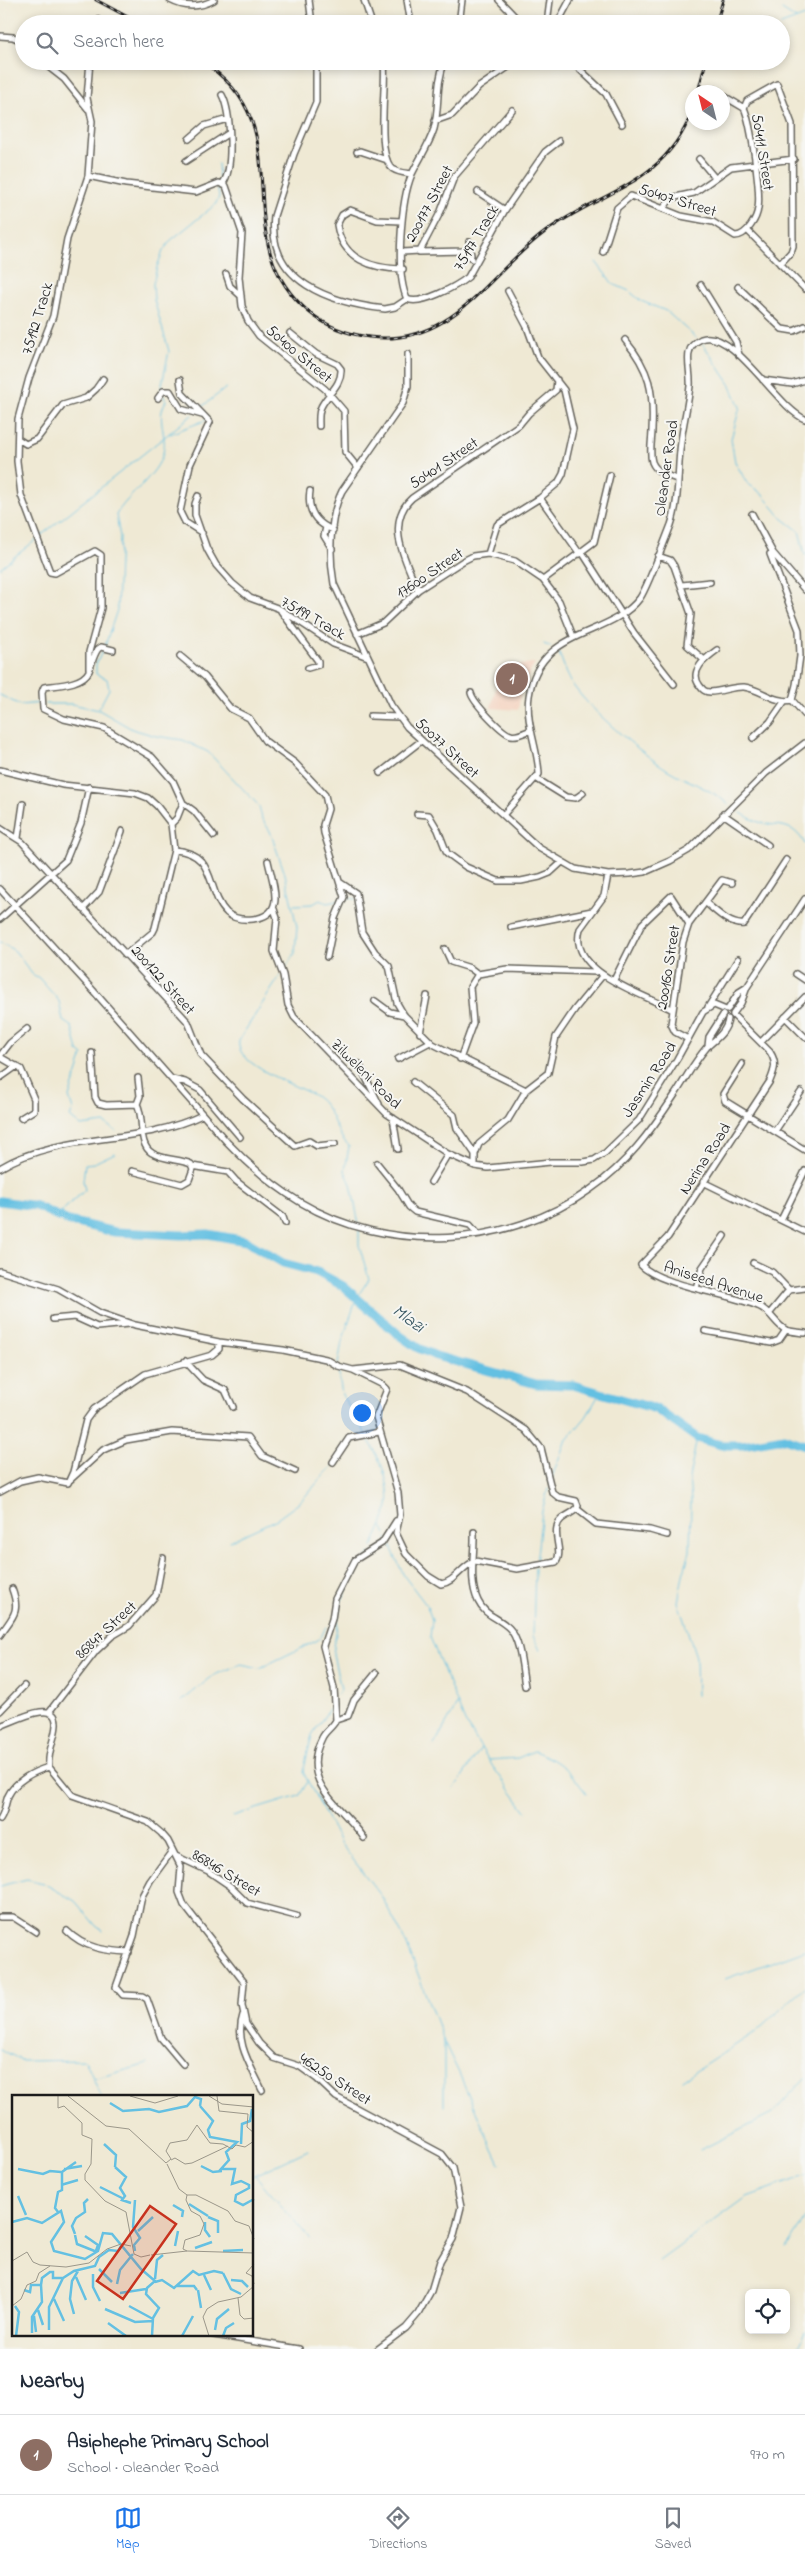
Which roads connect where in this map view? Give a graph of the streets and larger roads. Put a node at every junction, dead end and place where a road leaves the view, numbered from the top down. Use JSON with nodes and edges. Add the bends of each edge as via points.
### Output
{"nodes":[{"id":1,"x":170,"y":0,"type":"edge"},
{"id":2,"x":214,"y":0,"type":"edge"},
{"id":3,"x":309,"y":0,"type":"edge"},
{"id":4,"x":364,"y":0,"type":"edge"},
{"id":5,"x":406,"y":0,"type":"edge"},
{"id":6,"x":462,"y":0,"type":"edge"},
{"id":7,"x":499,"y":0,"type":"edge"},
{"id":8,"x":550,"y":0,"type":"edge"},
{"id":9,"x":570,"y":0,"type":"edge"},
{"id":10,"x":311,"y":15,"type":"edge"},
{"id":11,"x":369,"y":15,"type":"edge"},
{"id":12,"x":409,"y":15,"type":"edge"},
{"id":13,"x":460,"y":15,"type":"edge"},
{"id":14,"x":513,"y":15,"type":"edge"},
{"id":15,"x":548,"y":15,"type":"edge"},
{"id":16,"x":562,"y":15,"type":"edge"},
{"id":17,"x":0,"y":36,"type":"edge"},
{"id":18,"x":15,"y":38,"type":"edge"},
{"id":19,"x":52,"y":70,"type":"edge"},
{"id":20,"x":89,"y":70,"type":"edge"},
{"id":21,"x":316,"y":70,"type":"edge"},
{"id":22,"x":384,"y":70,"type":"edge"},
{"id":23,"x":442,"y":70,"type":"edge"},
{"id":24,"x":504,"y":70,"type":"edge"},
{"id":25,"x":581,"y":70,"type":"edge"},
{"id":26,"x":222,"y":95,"type":"dead end"},
{"id":27,"x":730,"y":100,"type":"edge"},
{"id":28,"x":744,"y":108,"type":"junction"},
{"id":29,"x":89,"y":110,"type":"junction"},
{"id":30,"x":512,"y":110,"type":"dead end"},
{"id":31,"x":228,"y":119,"type":"junction"},
{"id":32,"x":436,"y":121,"type":"junction"},
{"id":33,"x":622,"y":124,"type":"dead end"},
{"id":34,"x":229,"y":132,"type":"junction"},
{"id":35,"x":189,"y":139,"type":"dead end"},
{"id":36,"x":559,"y":141,"type":"dead end"},
{"id":37,"x":357,"y":152,"type":"dead end"},
{"id":38,"x":699,"y":159,"type":"dead end"},
{"id":39,"x":387,"y":160,"type":"junction"},
{"id":40,"x":794,"y":160,"type":"junction"},
{"id":41,"x":186,"y":161,"type":"dead end"},
{"id":42,"x":755,"y":165,"type":"junction"},
{"id":43,"x":412,"y":174,"type":"junction"},
{"id":44,"x":88,"y":176,"type":"junction"},
{"id":45,"x":715,"y":178,"type":"junction"},
{"id":46,"x":223,"y":183,"type":"junction"},
{"id":47,"x":478,"y":192,"type":"dead end"},
{"id":48,"x":663,"y":208,"type":"junction"},
{"id":49,"x":505,"y":210,"type":"junction"},
{"id":50,"x":401,"y":221,"type":"junction"},
{"id":51,"x":747,"y":230,"type":"junction"},
{"id":52,"x":469,"y":242,"type":"dead end"},
{"id":53,"x":402,"y":252,"type":"junction"},
{"id":54,"x":417,"y":252,"type":"junction"},
{"id":55,"x":603,"y":252,"type":"dead end"},
{"id":56,"x":472,"y":259,"type":"junction"},
{"id":57,"x":780,"y":264,"type":"junction"},
{"id":58,"x":473,"y":268,"type":"junction"},
{"id":59,"x":403,"y":269,"type":"junction"},
{"id":60,"x":226,"y":274,"type":"dead end"},
{"id":61,"x":700,"y":285,"type":"dead end"},
{"id":62,"x":738,"y":287,"type":"dead end"},
{"id":63,"x":805,"y":289,"type":"edge"},
{"id":64,"x":508,"y":291,"type":"dead end"},
{"id":65,"x":241,"y":296,"type":"junction"},
{"id":66,"x":407,"y":299,"type":"junction"},
{"id":67,"x":805,"y":326,"type":"edge"},
{"id":68,"x":290,"y":333,"type":"dead end"},
{"id":69,"x":625,"y":340,"type":"dead end"},
{"id":70,"x":408,"y":354,"type":"dead end"},
{"id":71,"x":739,"y":355,"type":"junction"},
{"id":72,"x":103,"y":379,"type":"dead end"},
{"id":73,"x":556,"y":379,"type":"junction"},
{"id":74,"x":180,"y":380,"type":"dead end"},
{"id":75,"x":763,"y":380,"type":"junction"},
{"id":76,"x":805,"y":380,"type":"edge"},
{"id":77,"x":331,"y":395,"type":"junction"},
{"id":78,"x":158,"y":398,"type":"dead end"},
{"id":79,"x":206,"y":416,"type":"junction"},
{"id":80,"x":805,"y":419,"type":"edge"},
{"id":81,"x":319,"y":426,"type":"dead end"},
{"id":82,"x":18,"y":439,"type":"junction"},
{"id":83,"x":358,"y":468,"type":"junction"},
{"id":84,"x":610,"y":476,"type":"dead end"},
{"id":85,"x":677,"y":479,"type":"junction"},
{"id":86,"x":310,"y":491,"type":"dead end"},
{"id":87,"x":198,"y":496,"type":"dead end"},
{"id":88,"x":540,"y":498,"type":"junction"},
{"id":89,"x":752,"y":514,"type":"dead end"},
{"id":90,"x":326,"y":527,"type":"junction"},
{"id":91,"x":333,"y":530,"type":"junction"},
{"id":92,"x":203,"y":533,"type":"junction"},
{"id":93,"x":333,"y":549,"type":"junction"},
{"id":94,"x":581,"y":553,"type":"junction"},
{"id":95,"x":772,"y":553,"type":"junction"},
{"id":96,"x":488,"y":554,"type":"junction"},
{"id":97,"x":658,"y":556,"type":"junction"},
{"id":98,"x":543,"y":580,"type":"junction"},
{"id":99,"x":710,"y":582,"type":"dead end"},
{"id":100,"x":682,"y":585,"type":"junction"},
{"id":101,"x":418,"y":590,"type":"junction"},
{"id":102,"x":805,"y":590,"type":"edge"},
{"id":103,"x":280,"y":609,"type":"junction"},
{"id":104,"x":620,"y":614,"type":"junction"},
{"id":105,"x":357,"y":634,"type":"junction"},
{"id":106,"x":573,"y":636,"type":"junction"},
{"id":107,"x":113,"y":650,"type":"dead end"},
{"id":108,"x":717,"y":650,"type":"dead end"},
{"id":109,"x":180,"y":656,"type":"dead end"},
{"id":110,"x":368,"y":658,"type":"junction"},
{"id":111,"x":703,"y":660,"type":"junction"},
{"id":112,"x":308,"y":668,"type":"dead end"},
{"id":113,"x":89,"y":669,"type":"junction"},
{"id":114,"x":674,"y":684,"type":"dead end"},
{"id":115,"x":471,"y":693,"type":"dead end"},
{"id":116,"x":792,"y":700,"type":"junction"},
{"id":117,"x":784,"y":702,"type":"junction"},
{"id":118,"x":805,"y":715,"type":"edge"},
{"id":119,"x":370,"y":716,"type":"dead end"},
{"id":120,"x":399,"y":717,"type":"junction"},
{"id":121,"x":530,"y":730,"type":"junction"},
{"id":122,"x":753,"y":738,"type":"dead end"},
{"id":123,"x":421,"y":741,"type":"junction"},
{"id":124,"x":805,"y":743,"type":"edge"},
{"id":125,"x":0,"y":770,"type":"edge"},
{"id":126,"x":380,"y":773,"type":"dead end"},
{"id":127,"x":537,"y":779,"type":"junction"},
{"id":128,"x":89,"y":787,"type":"junction"},
{"id":129,"x":583,"y":793,"type":"dead end"},
{"id":130,"x":183,"y":803,"type":"junction"},
{"id":131,"x":22,"y":804,"type":"dead end"},
{"id":132,"x":417,"y":814,"type":"dead end"},
{"id":133,"x":723,"y":814,"type":"junction"},
{"id":134,"x":503,"y":815,"type":"junction"},
{"id":135,"x":171,"y":824,"type":"junction"},
{"id":136,"x":0,"y":828,"type":"edge"},
{"id":137,"x":122,"y":831,"type":"dead end"},
{"id":138,"x":214,"y":836,"type":"dead end"},
{"id":139,"x":18,"y":838,"type":"junction"},
{"id":140,"x":768,"y":845,"type":"dead end"},
{"id":141,"x":174,"y":850,"type":"junction"},
{"id":142,"x":786,"y":860,"type":"dead end"},
{"id":143,"x":268,"y":861,"type":"dead end"},
{"id":144,"x":561,"y":863,"type":"junction"},
{"id":145,"x":608,"y":875,"type":"junction"},
{"id":146,"x":52,"y":876,"type":"junction"},
{"id":147,"x":341,"y":882,"type":"junction"},
{"id":148,"x":732,"y":883,"type":"dead end"},
{"id":149,"x":0,"y":889,"type":"edge"},
{"id":150,"x":805,"y":899,"type":"edge"},
{"id":151,"x":706,"y":903,"type":"junction"},
{"id":152,"x":15,"y":906,"type":"junction"},
{"id":153,"x":82,"y":908,"type":"junction"},
{"id":154,"x":274,"y":909,"type":"junction"},
{"id":155,"x":592,"y":911,"type":"junction"},
{"id":156,"x":0,"y":919,"type":"edge"},
{"id":157,"x":689,"y":924,"type":"junction"},
{"id":158,"x":512,"y":927,"type":"dead end"},
{"id":159,"x":445,"y":949,"type":"dead end"},
{"id":160,"x":125,"y":955,"type":"junction"},
{"id":161,"x":327,"y":957,"type":"dead end"},
{"id":162,"x":738,"y":959,"type":"dead end"},
{"id":163,"x":601,"y":973,"type":"junction"},
{"id":164,"x":478,"y":974,"type":"junction"},
{"id":165,"x":796,"y":974,"type":"dead end"},
{"id":166,"x":614,"y":980,"type":"junction"},
{"id":167,"x":805,"y":980,"type":"edge"},
{"id":168,"x":747,"y":987,"type":"junction"},
{"id":169,"x":427,"y":996,"type":"dead end"},
{"id":170,"x":805,"y":997,"type":"edge"},
{"id":171,"x":375,"y":1001,"type":"dead end"},
{"id":172,"x":708,"y":1007,"type":"junction"},
{"id":173,"x":673,"y":1010,"type":"junction"},
{"id":174,"x":728,"y":1014,"type":"junction"},
{"id":175,"x":404,"y":1016,"type":"junction"},
{"id":176,"x":785,"y":1017,"type":"junction"},
{"id":177,"x":27,"y":1029,"type":"dead end"},
{"id":178,"x":420,"y":1033,"type":"junction"},
{"id":179,"x":805,"y":1037,"type":"edge"},
{"id":180,"x":688,"y":1039,"type":"junction"},
{"id":181,"x":430,"y":1042,"type":"junction"},
{"id":182,"x":762,"y":1042,"type":"junction"},
{"id":183,"x":708,"y":1046,"type":"junction"},
{"id":184,"x":92,"y":1052,"type":"dead end"},
{"id":185,"x":0,"y":1056,"type":"edge"},
{"id":186,"x":398,"y":1059,"type":"dead end"},
{"id":187,"x":460,"y":1059,"type":"junction"},
{"id":188,"x":359,"y":1064,"type":"dead end"},
{"id":189,"x":742,"y":1064,"type":"dead end"},
{"id":190,"x":17,"y":1066,"type":"junction"},
{"id":191,"x":0,"y":1078,"type":"edge"},
{"id":192,"x":138,"y":1078,"type":"dead end"},
{"id":193,"x":171,"y":1079,"type":"junction"},
{"id":194,"x":413,"y":1082,"type":"dead end"},
{"id":195,"x":526,"y":1090,"type":"junction"},
{"id":196,"x":801,"y":1092,"type":"dead end"},
{"id":197,"x":137,"y":1104,"type":"junction"},
{"id":198,"x":380,"y":1107,"type":"junction"},
{"id":199,"x":202,"y":1115,"type":"junction"},
{"id":200,"x":747,"y":1115,"type":"junction"},
{"id":201,"x":21,"y":1118,"type":"dead end"},
{"id":202,"x":393,"y":1118,"type":"junction"},
{"id":203,"x":775,"y":1131,"type":"junction"},
{"id":204,"x":143,"y":1133,"type":"junction"},
{"id":205,"x":240,"y":1137,"type":"dead end"},
{"id":206,"x":335,"y":1144,"type":"dead end"},
{"id":207,"x":398,"y":1149,"type":"dead end"},
{"id":208,"x":805,"y":1150,"type":"edge"},
{"id":209,"x":448,"y":1154,"type":"junction"},
{"id":210,"x":475,"y":1154,"type":"junction"},
{"id":211,"x":594,"y":1160,"type":"joint"},
{"id":212,"x":377,"y":1163,"type":"dead end"},
{"id":213,"x":192,"y":1166,"type":"junction"},
{"id":214,"x":475,"y":1166,"type":"junction"},
{"id":215,"x":0,"y":1168,"type":"edge"},
{"id":216,"x":805,"y":1170,"type":"edge"},
{"id":217,"x":132,"y":1171,"type":"dead end"},
{"id":218,"x":432,"y":1182,"type":"dead end"},
{"id":219,"x":704,"y":1182,"type":"junction"},
{"id":220,"x":802,"y":1184,"type":"edge"},
{"id":221,"x":781,"y":1220,"type":"junction"},
{"id":222,"x":285,"y":1223,"type":"dead end"},
{"id":223,"x":805,"y":1232,"type":"edge"},
{"id":224,"x":478,"y":1234,"type":"junction"},
{"id":225,"x":724,"y":1236,"type":"dead end"},
{"id":226,"x":753,"y":1263,"type":"dead end"},
{"id":227,"x":641,"y":1265,"type":"joint"},
{"id":228,"x":0,"y":1271,"type":"edge"},
{"id":229,"x":696,"y":1288,"type":"junction"},
{"id":230,"x":805,"y":1288,"type":"edge"},
{"id":231,"x":789,"y":1290,"type":"junction"},
{"id":232,"x":770,"y":1313,"type":"junction"},
{"id":233,"x":52,"y":1319,"type":"dead end"},
{"id":234,"x":129,"y":1324,"type":"junction"},
{"id":235,"x":786,"y":1330,"type":"junction"},
{"id":236,"x":705,"y":1331,"type":"dead end"},
{"id":237,"x":805,"y":1333,"type":"edge"},
{"id":238,"x":219,"y":1342,"type":"junction"},
{"id":239,"x":185,"y":1361,"type":"junction"},
{"id":240,"x":353,"y":1370,"type":"junction"},
{"id":241,"x":232,"y":1407,"type":"dead end"},
{"id":242,"x":379,"y":1432,"type":"junction"},
{"id":243,"x":333,"y":1462,"type":"dead end"},
{"id":244,"x":295,"y":1470,"type":"dead end"},
{"id":245,"x":70,"y":1481,"type":"junction"},
{"id":246,"x":0,"y":1492,"type":"edge"},
{"id":247,"x":577,"y":1509,"type":"junction"},
{"id":248,"x":400,"y":1515,"type":"junction"},
{"id":249,"x":474,"y":1532,"type":"dead end"},
{"id":250,"x":667,"y":1535,"type":"dead end"},
{"id":251,"x":163,"y":1558,"type":"dead end"},
{"id":252,"x":475,"y":1561,"type":"junction"},
{"id":253,"x":12,"y":1589,"type":"dead end"},
{"id":254,"x":0,"y":1635,"type":"edge"},
{"id":255,"x":376,"y":1673,"type":"dead end"},
{"id":256,"x":24,"y":1686,"type":"dead end"},
{"id":257,"x":525,"y":1686,"type":"dead end"},
{"id":258,"x":0,"y":1711,"type":"edge"},
{"id":259,"x":49,"y":1712,"type":"junction"},
{"id":260,"x":336,"y":1720,"type":"junction"},
{"id":261,"x":0,"y":1726,"type":"edge"},
{"id":262,"x":49,"y":1767,"type":"junction"},
{"id":263,"x":0,"y":1819,"type":"edge"},
{"id":264,"x":364,"y":1838,"type":"dead end"},
{"id":265,"x":174,"y":1854,"type":"junction"},
{"id":266,"x":296,"y":1916,"type":"dead end"},
{"id":267,"x":0,"y":1917,"type":"edge"},
{"id":268,"x":67,"y":1930,"type":"dead end"},
{"id":269,"x":36,"y":1932,"type":"dead end"},
{"id":270,"x":129,"y":1952,"type":"junction"},
{"id":271,"x":243,"y":2014,"type":"junction"},
{"id":272,"x":183,"y":2064,"type":"dead end"},
{"id":273,"x":262,"y":2090,"type":"dead end"},
{"id":274,"x":220,"y":2336,"type":"edge"},
{"id":275,"x":299,"y":2349,"type":"edge"},
{"id":276,"x":378,"y":2349,"type":"edge"}],
"edges":[{"from":1,"to":2,"type":"street","via":[[190,7]]},
{"from":3,"to":10,"type":"street"},
{"from":4,"to":11,"type":"street"},
{"from":5,"to":12,"type":"street"},
{"from":6,"to":13,"type":"street"},
{"from":7,"to":14,"type":"street"},
{"from":8,"to":15,"type":"street"},
{"from":9,"to":16,"type":"street"},
{"from":17,"to":18,"type":"street"},
{"from":19,"to":29,"type":"street"},
{"from":20,"to":29,"type":"street","name":"75192 Track"},
{"from":21,"to":66,"type":"street","name":"75197 Track","via":[[316,102],[294,154],[274,216],[278,253],[299,281],[326,296],[385,310],[395,308]]},
{"from":22,"to":39,"type":"street","via":[[384,153]]},
{"from":23,"to":32,"type":"street","via":[[438,80]]},
{"from":24,"to":32,"type":"street","via":[[479,87],[452,115]]},
{"from":25,"to":33,"type":"street","via":[[606,94]]},
{"from":26,"to":31,"type":"street","via":[[228,107]]},
{"from":27,"to":28,"type":"street","name":"50411 Street"},
{"from":28,"to":40,"type":"street","via":[[747,101],[776,84],[791,118]]},
{"from":28,"to":42,"type":"street","name":"50411 Street","via":[[751,128]]},
{"from":29,"to":44,"type":"street","name":"75192 Track","via":[[92,121]]},
{"from":30,"to":54,"type":"street","name":"200177 Street","via":[[454,177],[441,212]]},
{"from":31,"to":34,"type":"street"},
{"from":31,"to":35,"type":"street","via":[[206,126]]},
{"from":32,"to":43,"type":"street"},
{"from":34,"to":41,"type":"street"},
{"from":34,"to":46,"type":"street","via":[[228,175]]},
{"from":36,"to":49,"type":"street","name":"75197 Track","via":[[545,152]]},
{"from":37,"to":39,"type":"street"},
{"from":38,"to":45,"type":"street"},
{"from":39,"to":43,"type":"street","via":[[393,169]]},
{"from":40,"to":42,"type":"street"},
{"from":40,"to":57,"type":"street","via":[[791,189],[793,248]]},
{"from":42,"to":45,"type":"street","via":[[736,165]]},
{"from":42,"to":51,"type":"street","name":"50411 Street","via":[[758,209]]},
{"from":43,"to":50,"type":"street"},
{"from":44,"to":46,"type":"street","via":[[191,192]]},
{"from":44,"to":82,"type":"street","name":"75192 Track","via":[[68,239],[53,316],[22,398]]},
{"from":45,"to":48,"type":"street","via":[[694,193],[671,198]]},
{"from":46,"to":65,"type":"street","name":"50400 Street","via":[[228,189],[242,233],[239,264]]},
{"from":47,"to":49,"type":"street"},
{"from":48,"to":51,"type":"street","name":"50407 Street","via":[[681,216],[713,222],[737,236]]},
{"from":48,"to":55,"type":"street","name":"50407 Street","via":[[629,196],[617,209]]},
{"from":49,"to":58,"type":"street","name":"75197 Track"},
{"from":50,"to":53,"type":"street"},
{"from":50,"to":59,"type":"street","via":[[377,220],[350,210],[337,225],[343,245],[356,258],[385,269]]},
{"from":51,"to":57,"type":"street"},
{"from":52,"to":56,"type":"street"},
{"from":53,"to":54,"type":"street","name":"200177 Street"},
{"from":53,"to":59,"type":"street"},
{"from":54,"to":56,"type":"street","via":[[466,252]]},
{"from":56,"to":58,"type":"street"},
{"from":57,"to":63,"type":"street"},
{"from":58,"to":66,"type":"street","name":"75197 Track","via":[[461,282],[438,293],[416,301]]},
{"from":59,"to":66,"type":"street"},
{"from":60,"to":65,"type":"street","via":[[230,286]]},
{"from":61,"to":71,"type":"street","via":[[736,342]]},
{"from":62,"to":67,"type":"street","via":[[782,329],[794,331]]},
{"from":64,"to":73,"type":"street","via":[[537,355]]},
{"from":65,"to":77,"type":"street","name":"50400 Street","via":[[244,314],[259,336]]},
{"from":68,"to":77,"type":"street","via":[[340,368]]},
{"from":69,"to":85,"type":"street","via":[[643,363],[648,378],[653,410],[653,464],[663,474]]},
{"from":70,"to":83,"type":"street","name":"50077 Street","via":[[408,386],[404,401]]},
{"from":71,"to":75,"type":"street","name":"Oleander Road"},
{"from":71,"to":85,"type":"street","name":"Oleander Road","via":[[710,338],[699,340],[692,346],[689,355],[690,387]]},
{"from":72,"to":82,"type":"street","via":[[86,398],[63,405],[37,440],[26,444]]},
{"from":73,"to":88,"type":"street","via":[[570,406],[574,429],[562,477]]},
{"from":73,"to":101,"type":"street","name":"50401 Street","via":[[556,390],[519,425],[412,498],[402,510],[398,537]]},
{"from":74,"to":79,"type":"street","via":[[182,393]]},
{"from":75,"to":76,"type":"street","via":[[792,384]]},
{"from":75,"to":80,"type":"street","name":"Oleander Road","via":[[793,412]]},
{"from":77,"to":81,"type":"street","via":[[320,410]]},
{"from":77,"to":83,"type":"street","name":"50400 Street","via":[[344,411],[345,452]]},
{"from":78,"to":79,"type":"street","via":[[163,392],[170,391],[180,409]]},
{"from":79,"to":92,"type":"street","via":[[210,424],[190,465],[180,512],[188,524]]},
{"from":82,"to":113,"type":"street","name":"75192 Track","via":[[22,501],[50,572],[55,573],[99,552],[101,608],[89,652]]},
{"from":83,"to":91,"type":"street","name":"50077 Street","via":[[338,499]]},
{"from":84,"to":94,"type":"street","via":[[596,537]]},
{"from":85,"to":97,"type":"street","name":"Oleander Road","via":[[671,523]]},
{"from":86,"to":90,"type":"street","via":[[309,506]]},
{"from":87,"to":92,"type":"street","name":"75199 Track","via":[[195,513]]},
{"from":88,"to":94,"type":"street"},
{"from":88,"to":96,"type":"street","via":[[497,525]]},
{"from":89,"to":95,"type":"street"},
{"from":90,"to":91,"type":"street"},
{"from":90,"to":93,"type":"street","via":[[324,536]]},
{"from":91,"to":93,"type":"street","name":"50077 Street"},
{"from":92,"to":103,"type":"street","name":"75199 Track","via":[[212,558],[232,582],[250,598]]},
{"from":93,"to":105,"type":"street","name":"50077 Street","via":[[334,584]]},
{"from":94,"to":98,"type":"street"},
{"from":94,"to":104,"type":"street"},
{"from":95,"to":102,"type":"street"},
{"from":95,"to":116,"type":"street","via":[[798,630],[800,656]]},
{"from":96,"to":98,"type":"street","name":"17600 Street","via":[[514,561]]},
{"from":96,"to":101,"type":"street","name":"17600 Street","via":[[463,561]]},
{"from":97,"to":100,"type":"street","via":[[671,562]]},
{"from":97,"to":104,"type":"street","name":"Oleander Road","via":[[641,597]]},
{"from":98,"to":106,"type":"street","name":"17600 Street","via":[[558,601]]},
{"from":99,"to":100,"type":"street"},
{"from":100,"to":111,"type":"street","via":[[691,614],[687,644]]},
{"from":101,"to":105,"type":"street","name":"17600 Street","via":[[388,620]]},
{"from":103,"to":110,"type":"street","name":"75199 Track","via":[[338,646]]},
{"from":103,"to":112,"type":"street","via":[[318,661],[318,665]]},
{"from":104,"to":106,"type":"street","name":"Oleander Road"},
{"from":104,"to":114,"type":"street"},
{"from":105,"to":110,"type":"street","name":"50077 Street"},
{"from":106,"to":121,"type":"street","name":"Oleander Road","via":[[556,648],[539,668],[529,696]]},
{"from":107,"to":113,"type":"street","via":[[98,649]]},
{"from":108,"to":111,"type":"street"},
{"from":109,"to":147,"type":"street","via":[[205,677],[231,709],[249,718],[265,741],[295,763],[325,795],[328,802],[324,833]]},
{"from":110,"to":120,"type":"street","name":"50077 Street"},
{"from":111,"to":117,"type":"street","via":[[696,679],[706,692],[746,687]]},
{"from":113,"to":130,"type":"street","via":[[82,677],[68,683],[44,686],[41,702],[46,713],[111,731],[152,757],[173,781]]},
{"from":115,"to":121,"type":"street","via":[[476,703],[506,733],[516,736]]},
{"from":116,"to":117,"type":"street"},
{"from":116,"to":118,"type":"street"},
{"from":117,"to":122,"type":"street"},
{"from":119,"to":120,"type":"street"},
{"from":120,"to":123,"type":"street","name":"50077 Street"},
{"from":121,"to":127,"type":"street","name":"Oleander Road","via":[[538,767]]},
{"from":123,"to":126,"type":"street"},
{"from":123,"to":134,"type":"street","name":"50077 Street"},
{"from":124,"to":133,"type":"street","name":"50077 Street","via":[[766,773]]},
{"from":125,"to":128,"type":"street"},
{"from":127,"to":129,"type":"street","via":[[566,797],[576,798]]},
{"from":127,"to":134,"type":"street"},
{"from":128,"to":135,"type":"street","via":[[135,793],[148,798]]},
{"from":128,"to":146,"type":"street","via":[[88,800],[68,856]]},
{"from":130,"to":135,"type":"street"},
{"from":130,"to":138,"type":"street","via":[[194,811]]},
{"from":131,"to":139,"type":"street"},
{"from":132,"to":144,"type":"street","via":[[429,815],[434,821],[447,853],[466,867],[498,881],[540,877]]},
{"from":133,"to":140,"type":"street"},
{"from":133,"to":145,"type":"street","name":"50077 Street","via":[[689,850],[670,862],[645,872]]},
{"from":134,"to":144,"type":"street","name":"50077 Street"},
{"from":135,"to":141,"type":"street"},
{"from":136,"to":139,"type":"street","name":"200122 Street"},
{"from":137,"to":153,"type":"street","via":[[100,892]]},
{"from":139,"to":146,"type":"street","name":"200122 Street"},
{"from":141,"to":154,"type":"street","via":[[193,854],[203,864],[224,909],[232,916],[253,919],[269,915]]},
{"from":141,"to":160,"type":"street","via":[[153,932]]},
{"from":142,"to":151,"type":"street","via":[[744,924],[738,925],[727,919]]},
{"from":143,"to":154,"type":"street","name":"Zilweleni Road"},
{"from":144,"to":145,"type":"street","name":"50077 Street","via":[[586,872]]},
{"from":145,"to":155,"type":"street","via":[[604,896]]},
{"from":146,"to":152,"type":"street"},
{"from":146,"to":153,"type":"street","name":"200122 Street"},
{"from":147,"to":161,"type":"street","via":[[344,897],[335,918]]},
{"from":147,"to":175,"type":"street","via":[[356,893],[362,932],[389,966],[397,1003]]},
{"from":148,"to":151,"type":"street","via":[[722,880]]},
{"from":149,"to":152,"type":"street"},
{"from":150,"to":168,"type":"street"},
{"from":151,"to":157,"type":"street"},
{"from":152,"to":156,"type":"street"},
{"from":152,"to":193,"type":"street"},
{"from":153,"to":160,"type":"street","name":"200122 Street"},
{"from":154,"to":198,"type":"street","name":"Zilweleni Road","via":[[277,918],[274,951],[294,1017]]},
{"from":155,"to":158,"type":"street"},
{"from":155,"to":163,"type":"street","via":[[580,929],[578,944],[586,962]]},
{"from":157,"to":166,"type":"street","name":"200160 Street","via":[[671,896],[642,924]]},
{"from":157,"to":173,"type":"street","name":"200160 Street","via":[[683,942]]},
{"from":159,"to":164,"type":"street","via":[[451,962]]},
{"from":160,"to":206,"type":"street","name":"200122 Street","via":[[188,1022],[201,1055],[293,1145],[309,1141],[316,1146]]},
{"from":162,"to":172,"type":"street","name":"Jasmin Road"},
{"from":163,"to":164,"type":"street","via":[[507,969]]},
{"from":163,"to":166,"type":"street"},
{"from":163,"to":195,"type":"street","via":[[556,1037],[548,1073]]},
{"from":164,"to":187,"type":"street","via":[[470,987],[473,1023]]},
{"from":165,"to":167,"type":"street"},
{"from":166,"to":173,"type":"street"},
{"from":168,"to":174,"type":"street","via":[[739,992]]},
{"from":168,"to":174,"type":"street","via":[[741,1003]]},
{"from":169,"to":178,"type":"street"},
{"from":170,"to":176,"type":"street"},
{"from":171,"to":175,"type":"street","via":[[390,1012]]},
{"from":172,"to":174,"type":"street","via":[[714,1005]]},
{"from":172,"to":180,"type":"street","name":"Jasmin Road"},
{"from":173,"to":180,"type":"street","name":"200160 Street","via":[[672,1028]]},
{"from":174,"to":182,"type":"street"},
{"from":174,"to":183,"type":"street","via":[[709,1037]]},
{"from":174,"to":183,"type":"street","via":[[726,1027]]},
{"from":175,"to":178,"type":"street"},
{"from":176,"to":179,"type":"street"},
{"from":176,"to":182,"type":"street"},
{"from":177,"to":185,"type":"street","via":[[10,1042]]},
{"from":178,"to":181,"type":"street"},
{"from":180,"to":211,"type":"street","name":"Jasmin Road","via":[[639,1120]]},
{"from":181,"to":186,"type":"street"},
{"from":181,"to":187,"type":"street"},
{"from":182,"to":200,"type":"street","name":"Nerina Road","via":[[774,1059],[775,1068]]},
{"from":183,"to":224,"type":"street","via":[[638,1146],[592,1189],[536,1220]]},
{"from":184,"to":197,"type":"street","via":[[98,1103]]},
{"from":185,"to":190,"type":"street"},
{"from":187,"to":195,"type":"street"},
{"from":188,"to":198,"type":"street"},
{"from":189,"to":200,"type":"street","via":[[723,1094],[725,1101]]},
{"from":190,"to":191,"type":"street"},
{"from":190,"to":201,"type":"street","via":[[36,1104],[34,1110]]},
{"from":192,"to":197,"type":"street","via":[[140,1096]]},
{"from":193,"to":199,"type":"street"},
{"from":193,"to":205,"type":"street","via":[[200,1090]]},
{"from":194,"to":210,"type":"street","via":[[454,1115],[457,1128]]},
{"from":195,"to":210,"type":"street","via":[[508,1120],[481,1141]]},
{"from":196,"to":203,"type":"street"},
{"from":197,"to":204,"type":"street"},
{"from":198,"to":202,"type":"street","name":"Zilweleni Road"},
{"from":199,"to":204,"type":"street","via":[[177,1126]]},
{"from":199,"to":224,"type":"street","via":[[276,1186],[322,1213],[388,1233],[436,1238]]},
{"from":200,"to":203,"type":"street"},
{"from":200,"to":219,"type":"street","name":"Nerina Road"},
{"from":202,"to":207,"type":"street"},
{"from":202,"to":209,"type":"street","name":"Zilweleni Road"},
{"from":203,"to":208,"type":"street"},
{"from":204,"to":213,"type":"street","via":[[145,1145],[152,1153]]},
{"from":204,"to":215,"type":"street","via":[[73,1142],[39,1151]]},
{"from":209,"to":214,"type":"street","name":"Zilweleni Road"},
{"from":209,"to":218,"type":"street"},
{"from":210,"to":214,"type":"street"},
{"from":211,"to":214,"type":"street","name":"Zilweleni Road","via":[[488,1168]]},
{"from":212,"to":224,"type":"street","via":[[415,1212],[470,1225]]},
{"from":213,"to":217,"type":"street","via":[[191,1177],[182,1184]]},
{"from":213,"to":222,"type":"street","via":[[228,1172],[283,1217]]},
{"from":216,"to":220,"type":"street"},
{"from":219,"to":221,"type":"street"},
{"from":219,"to":227,"type":"street","name":"Nerina Road","via":[[668,1237]]},
{"from":220,"to":221,"type":"street"},
{"from":221,"to":223,"type":"street"},
{"from":225,"to":229,"type":"street","via":[[702,1268]]},
{"from":226,"to":231,"type":"street","via":[[772,1272]]},
{"from":227,"to":229,"type":"street","name":"Aniseed Avenue","via":[[655,1275]]},
{"from":228,"to":234,"type":"street","via":[[58,1289],[100,1313]]},
{"from":229,"to":232,"type":"street","name":"Aniseed Avenue","via":[[727,1295]]},
{"from":230,"to":231,"type":"street"},
{"from":231,"to":232,"type":"street"},
{"from":232,"to":235,"type":"street","name":"Aniseed Avenue"},
{"from":233,"to":234,"type":"street","via":[[75,1317],[97,1327]]},
{"from":234,"to":238,"type":"street"},
{"from":235,"to":236,"type":"street","via":[[779,1340],[771,1343]]},
{"from":235,"to":237,"type":"street"},
{"from":238,"to":239,"type":"street","via":[[212,1355]]},
{"from":238,"to":240,"type":"street","via":[[284,1350]]},
{"from":239,"to":241,"type":"street","via":[[203,1380],[225,1390]]},
{"from":239,"to":245,"type":"street","via":[[145,1374],[94,1409],[86,1420]]},
{"from":240,"to":242,"type":"street","via":[[387,1389],[376,1417]]},
{"from":240,"to":247,"type":"street","via":[[392,1364],[405,1366],[467,1392],[506,1416],[537,1440],[545,1458],[552,1492],[558,1497],[576,1501]]},
{"from":242,"to":243,"type":"street","via":[[349,1438]]},
{"from":242,"to":248,"type":"street","via":[[396,1485]]},
{"from":244,"to":245,"type":"street","via":[[262,1456],[248,1438],[172,1432],[110,1446]]},
{"from":245,"to":246,"type":"street","via":[[30,1478]]},
{"from":247,"to":250,"type":"street","via":[[596,1524]]},
{"from":247,"to":252,"type":"street","via":[[561,1519],[557,1526],[559,1556],[556,1562],[517,1569]]},
{"from":248,"to":252,"type":"street","via":[[396,1533],[399,1542],[434,1581],[445,1584]]},
{"from":248,"to":260,"type":"street","via":[[382,1543],[355,1560],[335,1599],[323,1646],[334,1688]]},
{"from":249,"to":252,"type":"street"},
{"from":251,"to":259,"type":"street","name":"86847 Street","via":[[156,1595],[129,1626],[96,1651]]},
{"from":252,"to":257,"type":"street","via":[[472,1583],[478,1601],[486,1613],[512,1632]]},
{"from":253,"to":254,"type":"street","via":[[15,1616]]},
{"from":255,"to":260,"type":"street","via":[[354,1700],[348,1716]]},
{"from":256,"to":258,"type":"street"},
{"from":259,"to":261,"type":"street","via":[[32,1713]]},
{"from":259,"to":262,"type":"street","via":[[56,1722],[48,1756]]},
{"from":260,"to":264,"type":"street","via":[[321,1739],[317,1776],[323,1792]]},
{"from":262,"to":263,"type":"street","via":[[17,1784],[10,1792]]},
{"from":262,"to":265,"type":"street","name":"46250 Street","via":[[72,1795],[152,1825],[166,1838]]},
{"from":265,"to":266,"type":"street","name":"86846 Street","via":[[208,1871],[247,1903]]},
{"from":265,"to":270,"type":"street","via":[[150,1881],[142,1896]]},
{"from":265,"to":271,"type":"street","name":"46250 Street","via":[[181,1867],[179,1892],[184,1906],[244,1982]]},
{"from":267,"to":269,"type":"street","via":[[13,1917]]},
{"from":268,"to":270,"type":"street","via":[[84,1944]]},
{"from":270,"to":272,"type":"street","via":[[117,1979],[118,1992],[128,1997],[147,1999],[161,2038]]},
{"from":271,"to":273,"type":"street","via":[[240,2028],[243,2050]]},
{"from":271,"to":276,"type":"street","name":"46250 Street","via":[[249,2030],[274,2058],[299,2066],[333,2095],[442,2154],[453,2168],[461,2212],[453,2239],[418,2314],[406,2328]]},
{"from":274,"to":275,"type":"street"}]}
